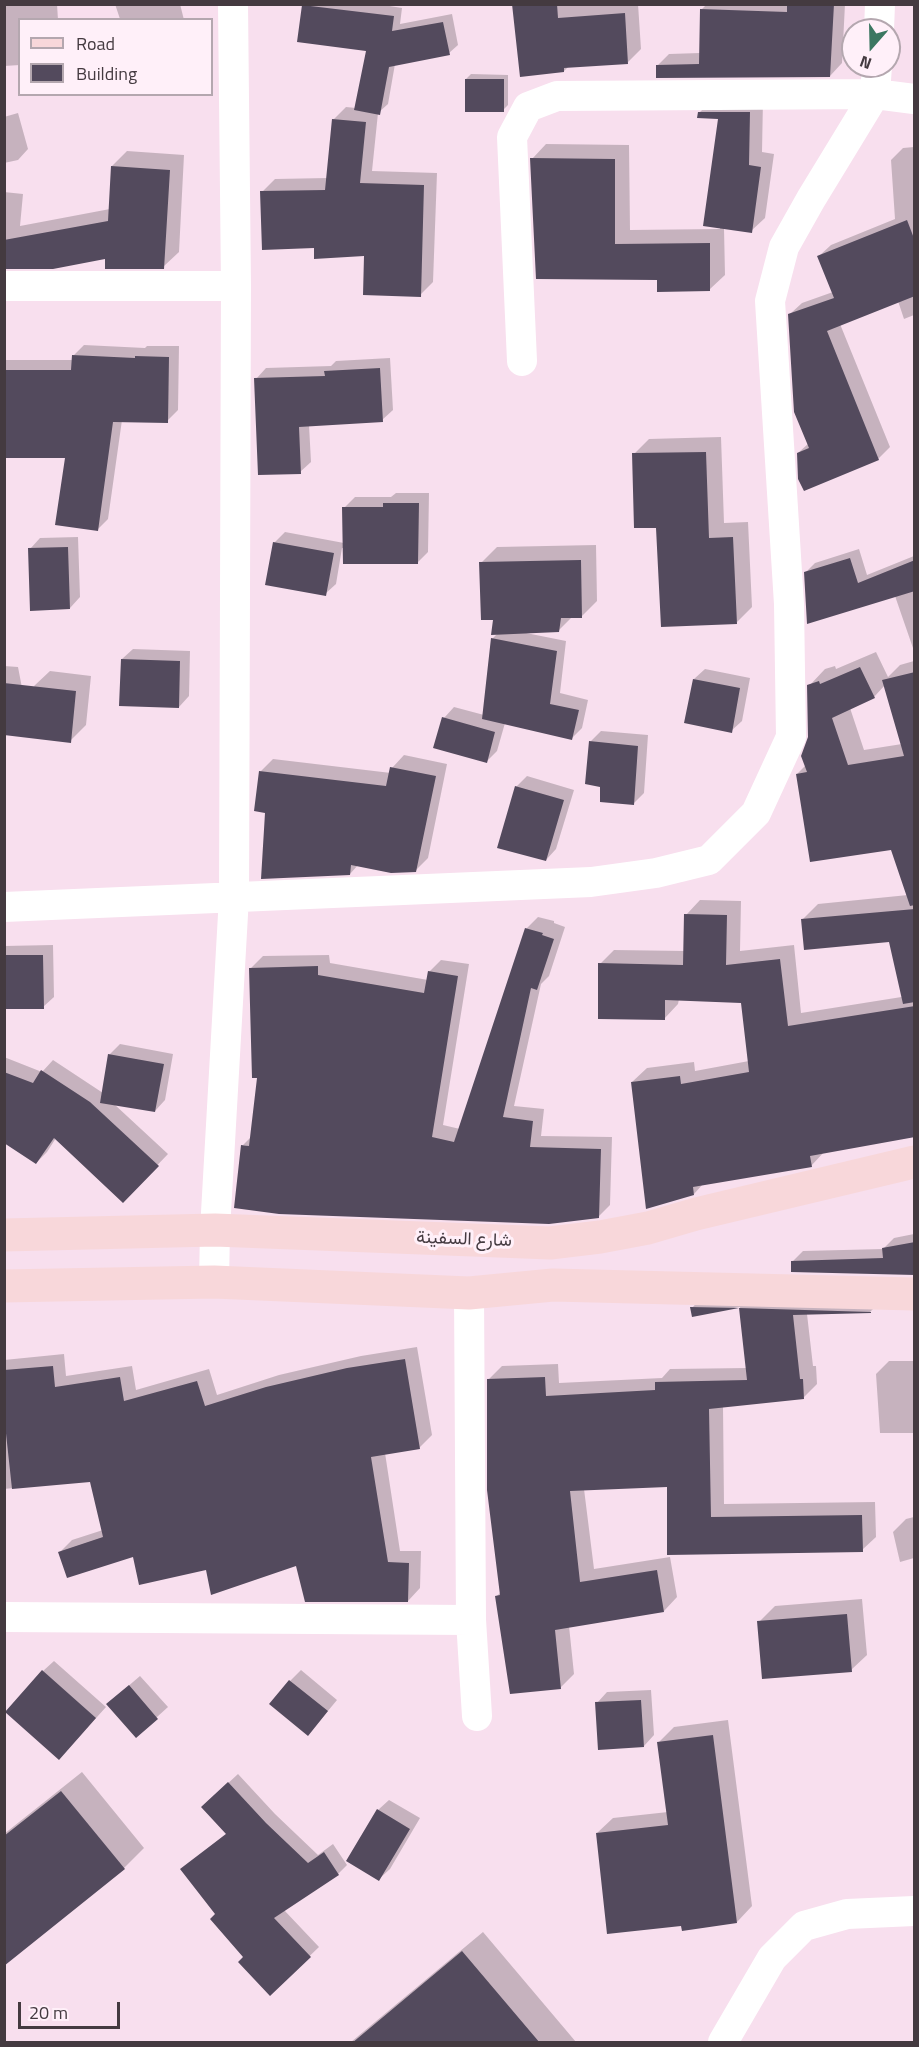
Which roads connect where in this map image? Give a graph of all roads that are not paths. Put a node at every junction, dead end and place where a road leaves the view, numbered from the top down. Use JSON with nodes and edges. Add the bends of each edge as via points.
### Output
{"nodes":[{"id":1,"x":234,"y":4,"type":"edge"},
{"id":2,"x":876,"y":80,"type":"edge"},
{"id":3,"x":915,"y":99,"type":"edge"},
{"id":4,"x":4,"y":286,"type":"edge"},
{"id":5,"x":236,"y":286,"type":"junction"},
{"id":6,"x":522,"y":361,"type":"dead end"},
{"id":7,"x":234,"y":897,"type":"junction"},
{"id":8,"x":4,"y":907,"type":"edge"},
{"id":9,"x":915,"y":1162,"type":"edge"},
{"id":10,"x":215,"y":1230,"type":"junction"},
{"id":11,"x":4,"y":1235,"type":"edge"},
{"id":12,"x":550,"y":1243,"type":"junction"},
{"id":13,"x":214,"y":1282,"type":"junction"},
{"id":14,"x":4,"y":1286,"type":"edge"},
{"id":15,"x":553,"y":1286,"type":"junction"},
{"id":16,"x":469,"y":1293,"type":"junction"},
{"id":17,"x":915,"y":1294,"type":"edge"},
{"id":18,"x":4,"y":1617,"type":"edge"},
{"id":19,"x":471,"y":1620,"type":"junction"},
{"id":20,"x":477,"y":1716,"type":"dead end"},
{"id":21,"x":915,"y":1911,"type":"edge"},
{"id":22,"x":723,"y":2043,"type":"edge"}],
"edges":[{"from":1,"to":5,"type":"street"},
{"from":2,"to":3,"type":"street"},
{"from":2,"to":6,"type":"street","via":[[557,96],[528,107],[512,137]]},
{"from":2,"to":7,"type":"street","via":[[784,247],[770,301],[789,604],[791,737],[756,813],[709,860],[656,873],[591,882]]},
{"from":4,"to":5,"type":"street"},
{"from":5,"to":7,"type":"street"},
{"from":7,"to":8,"type":"street"},
{"from":7,"to":10,"type":"street"},
{"from":9,"to":12,"type":"street","name":"شارع السفينة","via":[[600,1238]]},
{"from":10,"to":11,"type":"street","name":"شارع السفينة"},
{"from":10,"to":12,"type":"street","name":"شارع السفينة"},
{"from":10,"to":13,"type":"street"},
{"from":12,"to":15,"type":"street"},
{"from":13,"to":14,"type":"street"},
{"from":13,"to":16,"type":"street"},
{"from":15,"to":16,"type":"street"},
{"from":15,"to":17,"type":"street"},
{"from":16,"to":19,"type":"street"},
{"from":18,"to":19,"type":"street"},
{"from":19,"to":20,"type":"street"},
{"from":21,"to":22,"type":"street","via":[[847,1914],[804,1926],[772,1958]]}]}
